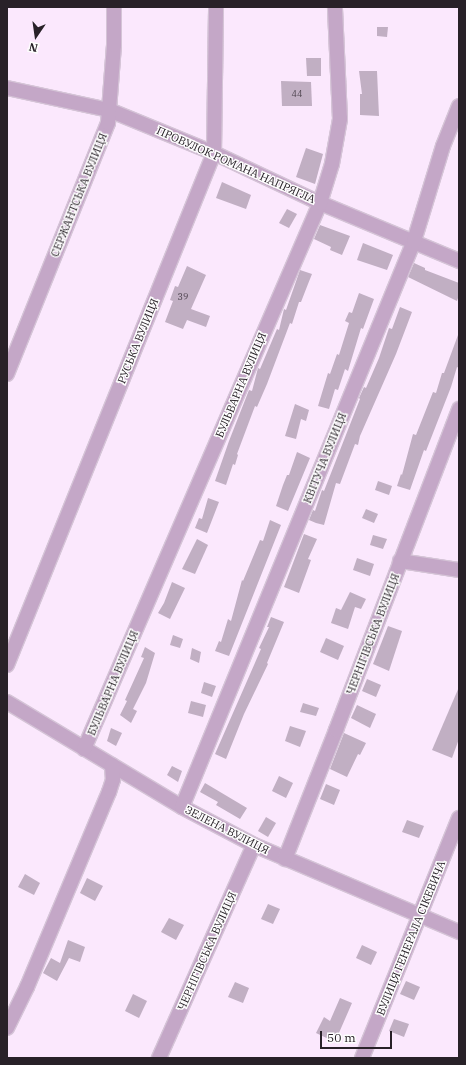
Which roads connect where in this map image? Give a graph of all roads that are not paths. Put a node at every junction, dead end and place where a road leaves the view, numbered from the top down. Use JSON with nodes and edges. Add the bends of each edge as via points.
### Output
{"nodes":[{"id":1,"x":114,"y":7,"type":"edge"},
{"id":2,"x":216,"y":7,"type":"edge"},
{"id":3,"x":335,"y":7,"type":"edge"},
{"id":4,"x":7,"y":88,"type":"edge"},
{"id":5,"x":459,"y":106,"type":"edge"},
{"id":6,"x":109,"y":110,"type":"junction"},
{"id":7,"x":214,"y":153,"type":"junction"},
{"id":8,"x":320,"y":203,"type":"junction"},
{"id":9,"x":414,"y":241,"type":"junction"},
{"id":10,"x":459,"y":261,"type":"edge"},
{"id":11,"x":7,"y":374,"type":"edge"},
{"id":12,"x":459,"y":409,"type":"edge"},
{"id":13,"x":400,"y":561,"type":"junction"},
{"id":14,"x":459,"y":570,"type":"edge"},
{"id":15,"x":7,"y":665,"type":"edge"},
{"id":16,"x":7,"y":702,"type":"edge"},
{"id":17,"x":84,"y":750,"type":"junction"},
{"id":18,"x":112,"y":765,"type":"junction"},
{"id":19,"x":182,"y":807,"type":"junction"},
{"id":20,"x":459,"y":818,"type":"edge"},
{"id":21,"x":254,"y":845,"type":"junction"},
{"id":22,"x":285,"y":858,"type":"junction"},
{"id":23,"x":420,"y":916,"type":"junction"},
{"id":24,"x":459,"y":932,"type":"edge"},
{"id":25,"x":7,"y":1028,"type":"edge"},
{"id":26,"x":159,"y":1058,"type":"edge"},
{"id":27,"x":362,"y":1058,"type":"edge"}],
"edges":[{"from":1,"to":6,"type":"street","name":"СЕРЖАНТСЬКА ВУЛИЦЯ"},
{"from":2,"to":7,"type":"street","name":"РУСЬКА ВУЛИЦЯ"},
{"from":3,"to":8,"type":"street","name":"БУЛЬВАРНА ВУЛИЦЯ","via":[[340,119],[332,164]]},
{"from":4,"to":6,"type":"street","name":"ПРОВУЛОК РОМАНА НАПРЯГЛА"},
{"from":5,"to":9,"type":"street","name":"КВІТУЧА ВУЛИЦЯ","via":[[443,146]]},
{"from":6,"to":7,"type":"street","name":"ПРОВУЛОК РОМАНА НАПРЯГЛА"},
{"from":6,"to":11,"type":"street","name":"СЕРЖАНТСЬКА ВУЛИЦЯ","via":[[108,124]]},
{"from":7,"to":8,"type":"street","name":"ПРОВУЛОК РОМАНА НАПРЯГЛА"},
{"from":7,"to":15,"type":"street","name":"РУСЬКА ВУЛИЦЯ"},
{"from":8,"to":9,"type":"street","name":"ПРОВУЛОК РОМАНА НАПРЯГЛА"},
{"from":8,"to":17,"type":"street","name":"БУЛЬВАРНА ВУЛИЦЯ"},
{"from":9,"to":10,"type":"street","name":"ПРОВУЛОК РОМАНА НАПРЯГЛА"},
{"from":9,"to":19,"type":"street","name":"КВІТУЧА ВУЛИЦЯ"},
{"from":12,"to":13,"type":"street","name":"ЧЕРНІГІВСЬКА ВУЛИЦЯ"},
{"from":13,"to":14,"type":"street"},
{"from":13,"to":22,"type":"street","name":"ЧЕРНІГІВСЬКА ВУЛИЦЯ"},
{"from":16,"to":17,"type":"street","name":"ЗЕЛЕНА ВУЛИЦЯ"},
{"from":17,"to":18,"type":"street","name":"ЗЕЛЕНА ВУЛИЦЯ"},
{"from":18,"to":19,"type":"street","name":"ЗЕЛЕНА ВУЛИЦЯ"},
{"from":18,"to":25,"type":"street","via":[[113,780],[109,792],[27,987]]},
{"from":19,"to":21,"type":"street","name":"ЗЕЛЕНА ВУЛИЦЯ"},
{"from":20,"to":23,"type":"street","name":"ВУЛИЦЯ ГЕНЕРАЛА СІКЕВИЧА"},
{"from":21,"to":22,"type":"street","name":"ЗЕЛЕНА ВУЛИЦЯ"},
{"from":21,"to":26,"type":"street","name":"ЧЕРНІГІВСЬКА ВУЛИЦЯ"},
{"from":22,"to":23,"type":"street","name":"ЗЕЛЕНА ВУЛИЦЯ"},
{"from":23,"to":24,"type":"street","name":"ЗЕЛЕНА ВУЛИЦЯ"},
{"from":23,"to":27,"type":"street","name":"ВУЛИЦЯ ГЕНЕРАЛА СІКЕВИЧА"}]}
